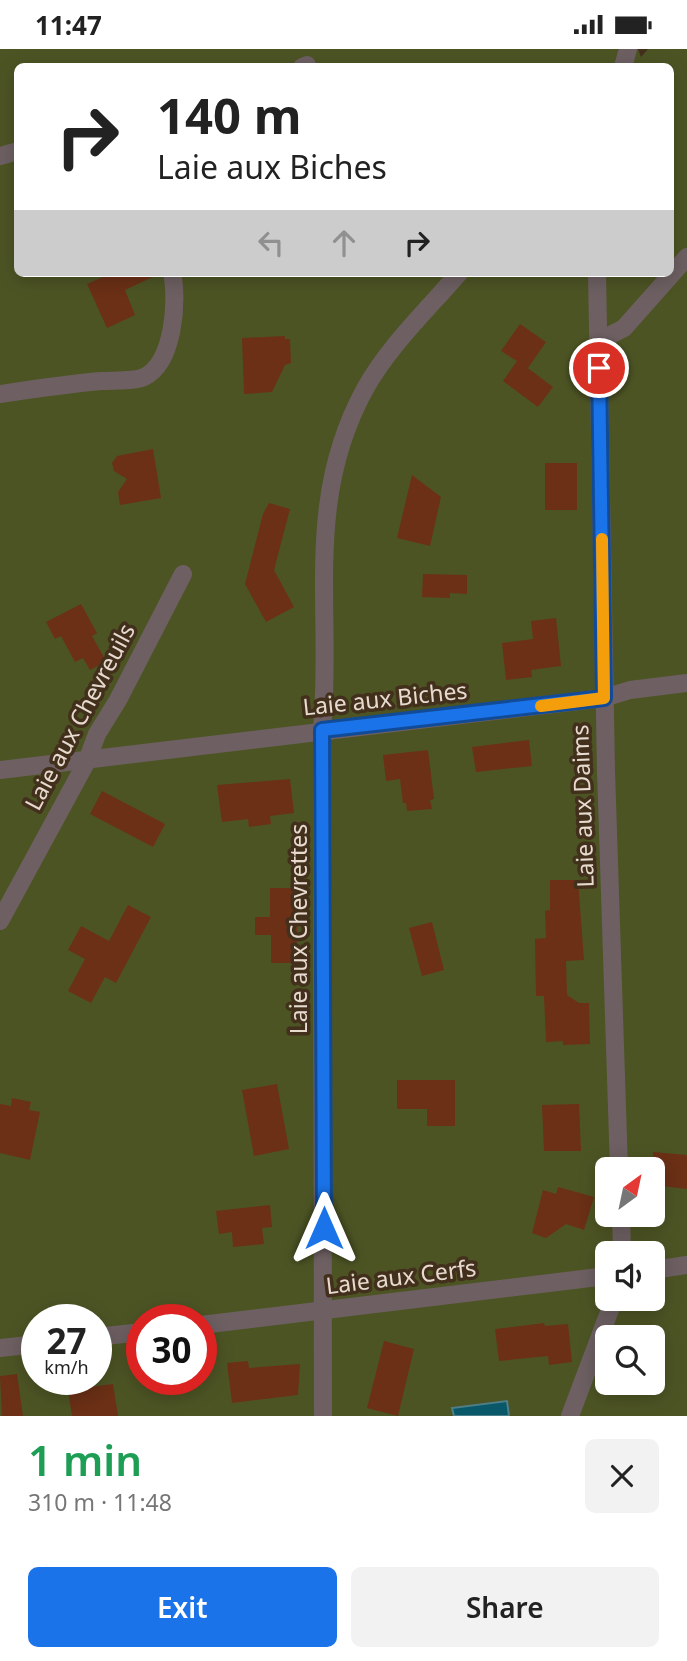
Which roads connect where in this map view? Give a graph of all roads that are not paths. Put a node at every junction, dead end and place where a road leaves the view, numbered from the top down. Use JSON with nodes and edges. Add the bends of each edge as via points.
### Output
{"nodes":[{"id":1,"x":687,"y":257,"type":"edge"},
{"id":2,"x":674,"y":272,"type":"edge"},
{"id":3,"x":172,"y":277,"type":"edge"},
{"id":4,"x":456,"y":277,"type":"edge"},
{"id":5,"x":597,"y":277,"type":"edge"},
{"id":6,"x":669,"y":277,"type":"edge"},
{"id":7,"x":599,"y":341,"type":"junction"},
{"id":8,"x":0,"y":394,"type":"edge"},
{"id":9,"x":183,"y":574,"type":"dead end"},
{"id":10,"x":687,"y":683,"type":"edge"},
{"id":11,"x":604,"y":698,"type":"junction"},
{"id":12,"x":322,"y":730,"type":"junction"},
{"id":13,"x":87,"y":761,"type":"junction"},
{"id":14,"x":0,"y":769,"type":"edge"},
{"id":15,"x":0,"y":921,"type":"edge"},
{"id":16,"x":619,"y":1157,"type":"edge"},
{"id":17,"x":687,"y":1265,"type":"edge"},
{"id":18,"x":665,"y":1268,"type":"edge"},
{"id":19,"x":595,"y":1277,"type":"edge"},
{"id":20,"x":325,"y":1311,"type":"junction"},
{"id":21,"x":609,"y":1311,"type":"edge"},
{"id":22,"x":217,"y":1323,"type":"edge"},
{"id":23,"x":21,"y":1346,"type":"edge"},
{"id":24,"x":0,"y":1348,"type":"edge"},
{"id":25,"x":323,"y":1416,"type":"edge"},
{"id":26,"x":570,"y":1416,"type":"edge"}],
"edges":[{"from":1,"to":2,"type":"street"},
{"from":3,"to":8,"type":"street","via":[[174,312],[168,345],[144,377]]},
{"from":4,"to":12,"type":"street","name":"Laie aux Chevrettes","via":[[380,366],[342,445],[324,526]]},
{"from":5,"to":7,"type":"street","name":"Laie aux Daims"},
{"from":6,"to":7,"type":"street","via":[[624,328]]},
{"from":7,"to":11,"type":"street","name":"Laie aux Daims"},
{"from":9,"to":13,"type":"street","name":"Laie aux Chevreuils"},
{"from":10,"to":11,"type":"street","name":"Laie aux Biches"},
{"from":11,"to":12,"type":"street","name":"Laie aux Biches"},
{"from":11,"to":16,"type":"street","name":"Laie aux Daims"},
{"from":12,"to":13,"type":"street","name":"Laie aux Biches"},
{"from":12,"to":20,"type":"street","name":"Laie aux Chevrettes"},
{"from":13,"to":14,"type":"street","name":"Laie aux Biches"},
{"from":13,"to":15,"type":"street","name":"Laie aux Chevreuils"},
{"from":17,"to":18,"type":"street"},
{"from":19,"to":20,"type":"street","name":"Laie aux Cerfs"},
{"from":20,"to":22,"type":"street","name":"Laie aux Cerfs"},
{"from":20,"to":25,"type":"street","name":"Laie aux Chevrettes"},
{"from":21,"to":26,"type":"street"},
{"from":23,"to":24,"type":"street"}]}
